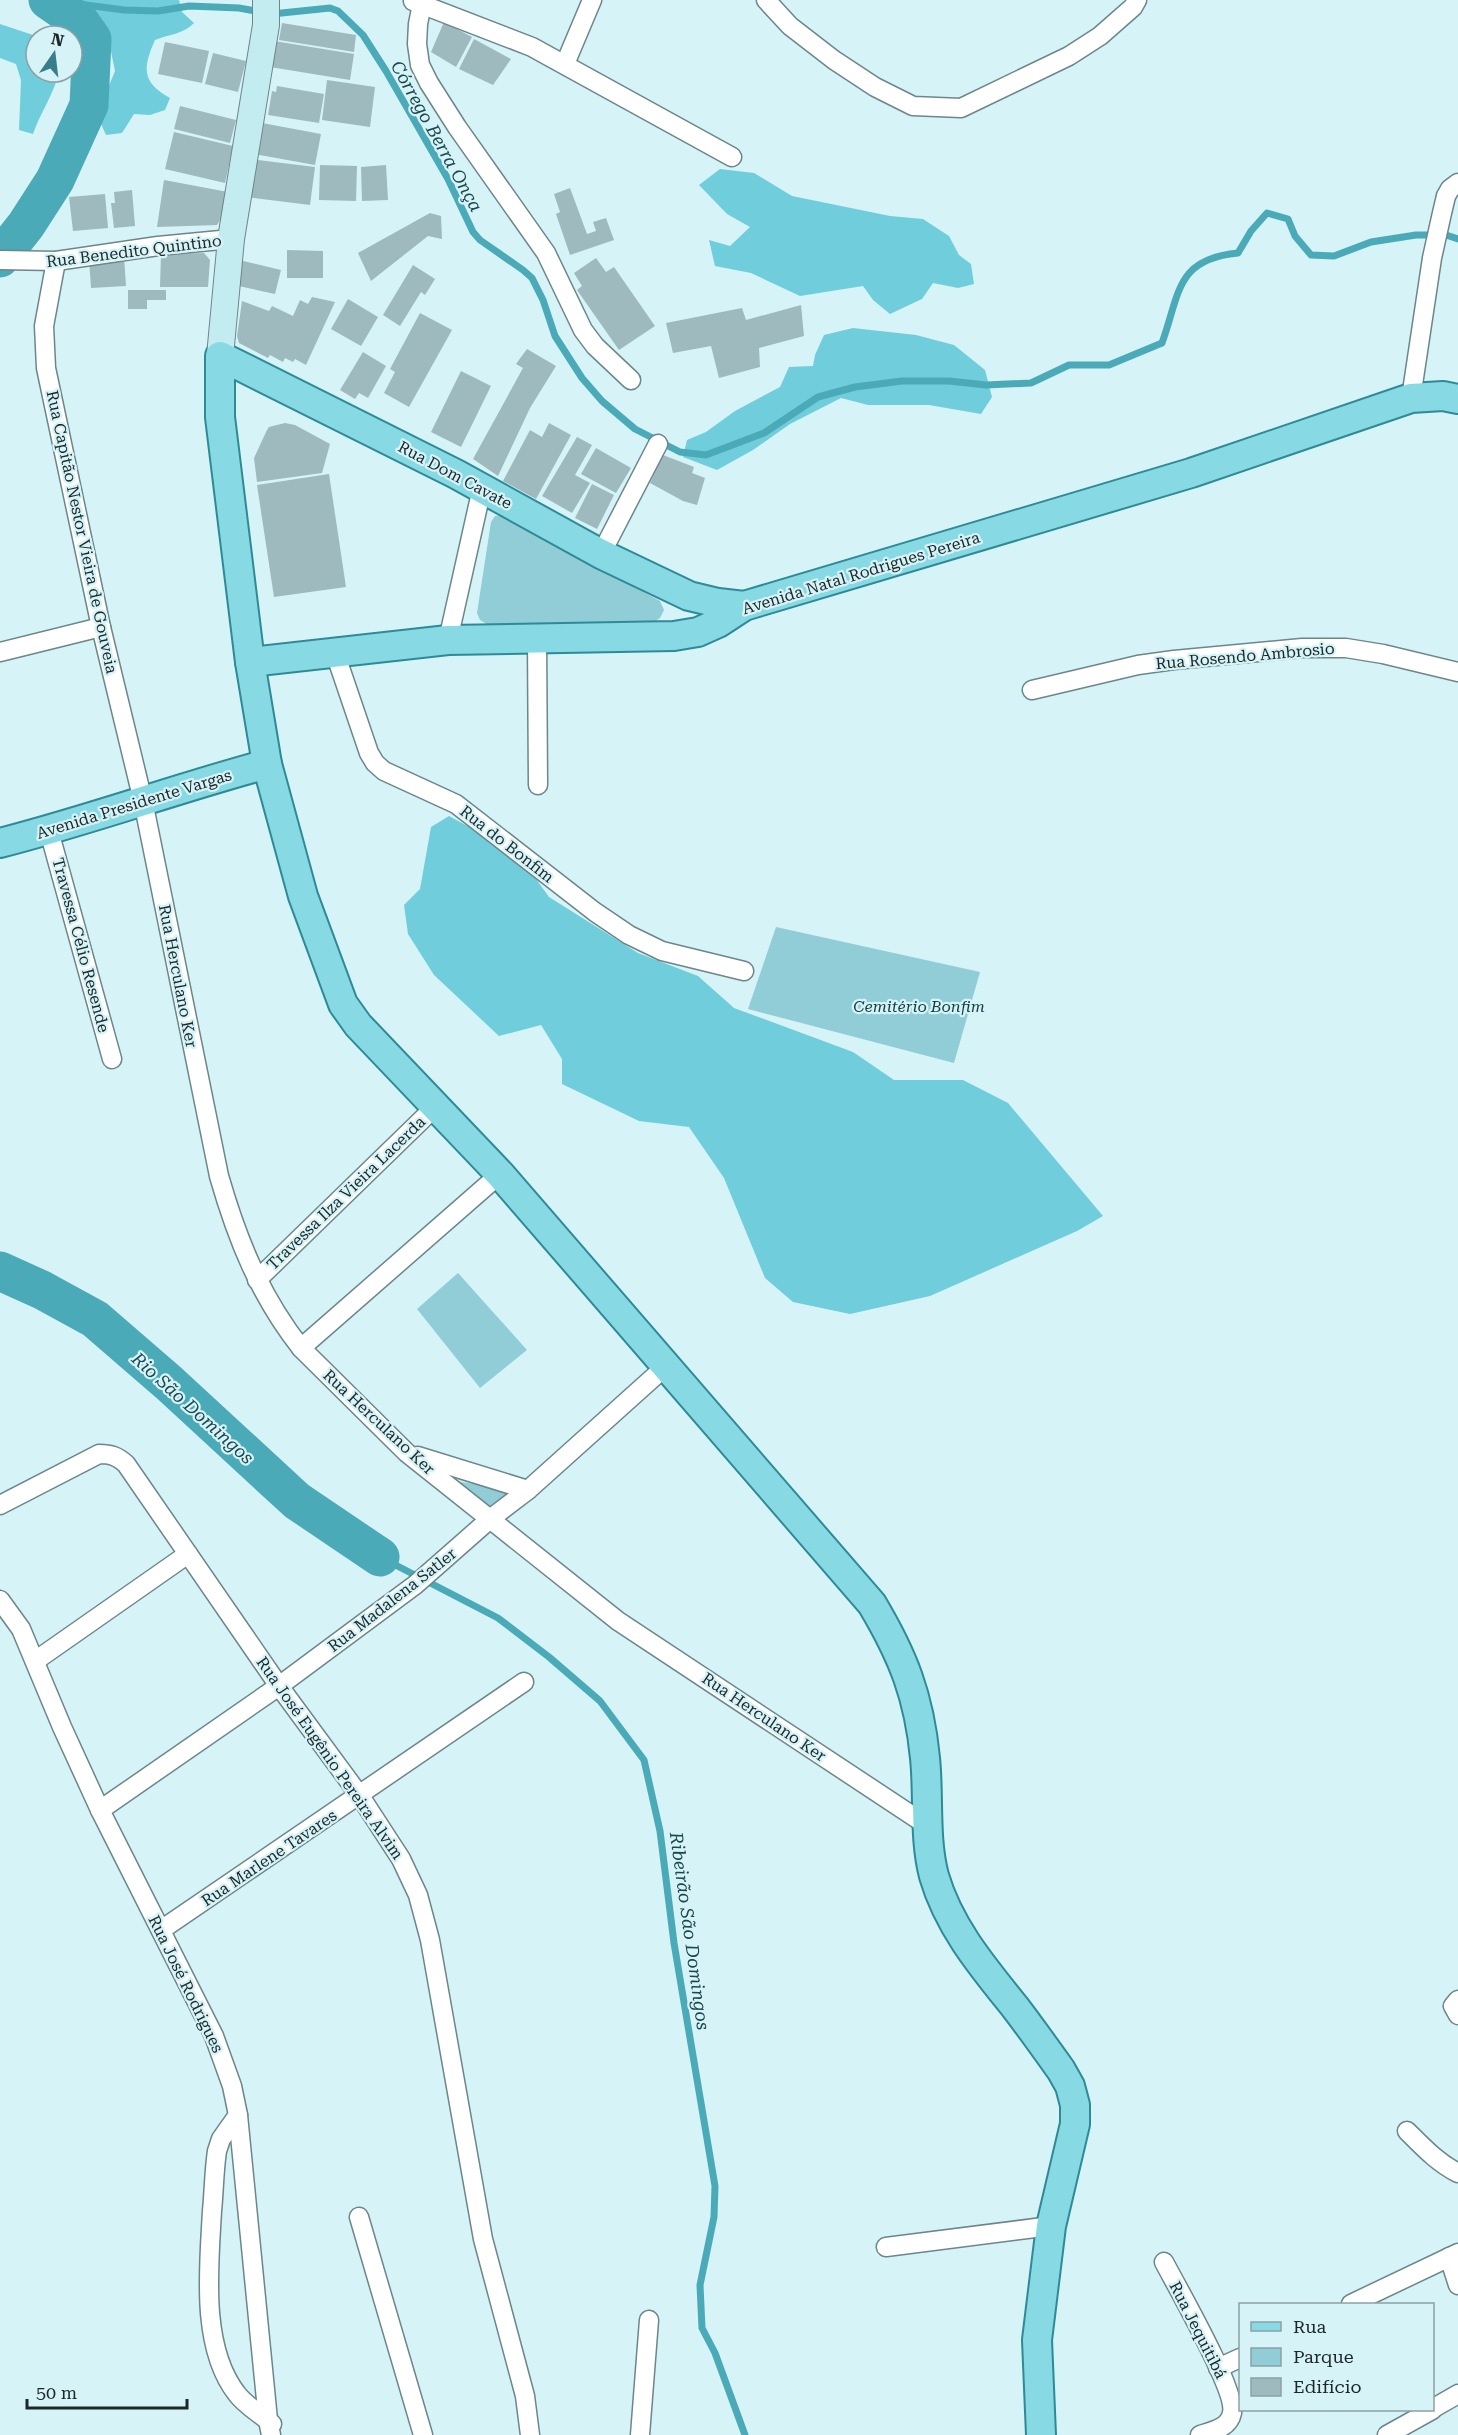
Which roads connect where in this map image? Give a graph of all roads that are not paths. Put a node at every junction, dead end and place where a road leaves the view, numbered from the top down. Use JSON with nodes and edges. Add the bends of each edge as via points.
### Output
{"nodes":[{"id":1,"x":592,"y":0,"type":"edge"},
{"id":2,"x":766,"y":0,"type":"edge"},
{"id":3,"x":1137,"y":0,"type":"edge"},
{"id":4,"x":417,"y":2,"type":"edge"},
{"id":5,"x":266,"y":8,"type":"edge"},
{"id":6,"x":565,"y":64,"type":"junction"},
{"id":7,"x":732,"y":157,"type":"dead end"},
{"id":8,"x":1458,"y":183,"type":"edge"},
{"id":9,"x":231,"y":239,"type":"junction"},
{"id":10,"x":0,"y":260,"type":"edge"},
{"id":11,"x":48,"y":262,"type":"junction"},
{"id":12,"x":220,"y":356,"type":"junction"},
{"id":13,"x":631,"y":380,"type":"dead end"},
{"id":14,"x":1411,"y":399,"type":"junction"},
{"id":15,"x":1458,"y":399,"type":"edge"},
{"id":16,"x":658,"y":444,"type":"dead end"},
{"id":17,"x":482,"y":488,"type":"junction"},
{"id":18,"x":601,"y":554,"type":"junction"},
{"id":19,"x":689,"y":596,"type":"junction"},
{"id":20,"x":744,"y":606,"type":"junction"},
{"id":21,"x":101,"y":627,"type":"junction"},
{"id":22,"x":698,"y":632,"type":"junction"},
{"id":23,"x":537,"y":638,"type":"junction"},
{"id":24,"x":448,"y":640,"type":"junction"},
{"id":25,"x":0,"y":652,"type":"edge"},
{"id":26,"x":335,"y":653,"type":"junction"},
{"id":27,"x":250,"y":662,"type":"junction"},
{"id":28,"x":1458,"y":672,"type":"edge"},
{"id":29,"x":1032,"y":690,"type":"dead end"},
{"id":30,"x":267,"y":764,"type":"junction"},
{"id":31,"x":538,"y":785,"type":"dead end"},
{"id":32,"x":143,"y":801,"type":"junction"},
{"id":33,"x":49,"y":831,"type":"junction"},
{"id":34,"x":0,"y":843,"type":"edge"},
{"id":35,"x":744,"y":972,"type":"dead end"},
{"id":36,"x":112,"y":1059,"type":"dead end"},
{"id":37,"x":436,"y":1106,"type":"junction"},
{"id":38,"x":500,"y":1174,"type":"junction"},
{"id":39,"x":257,"y":1280,"type":"junction"},
{"id":40,"x":301,"y":1348,"type":"junction"},
{"id":41,"x":665,"y":1367,"type":"junction"},
{"id":42,"x":407,"y":1453,"type":"junction"},
{"id":43,"x":528,"y":1490,"type":"junction"},
{"id":44,"x":0,"y":1505,"type":"edge"},
{"id":45,"x":490,"y":1519,"type":"junction"},
{"id":46,"x":188,"y":1554,"type":"junction"},
{"id":47,"x":0,"y":1600,"type":"edge"},
{"id":48,"x":35,"y":1661,"type":"junction"},
{"id":49,"x":524,"y":1682,"type":"dead end"},
{"id":50,"x":279,"y":1686,"type":"junction"},
{"id":51,"x":360,"y":1796,"type":"junction"},
{"id":52,"x":100,"y":1810,"type":"junction"},
{"id":53,"x":928,"y":1826,"type":"junction"},
{"id":54,"x":161,"y":1930,"type":"junction"},
{"id":55,"x":1458,"y":2000,"type":"edge"},
{"id":56,"x":1458,"y":2015,"type":"edge"},
{"id":57,"x":238,"y":2115,"type":"junction"},
{"id":58,"x":1407,"y":2131,"type":"dead end"},
{"id":59,"x":1458,"y":2173,"type":"edge"},
{"id":60,"x":359,"y":2217,"type":"dead end"},
{"id":61,"x":1051,"y":2226,"type":"junction"},
{"id":62,"x":886,"y":2247,"type":"dead end"},
{"id":63,"x":1453,"y":2255,"type":"edge"},
{"id":64,"x":1164,"y":2262,"type":"dead end"},
{"id":65,"x":1458,"y":2285,"type":"edge"},
{"id":66,"x":1353,"y":2303,"type":"edge"},
{"id":67,"x":649,"y":2320,"type":"dead end"},
{"id":68,"x":1239,"y":2358,"type":"edge"},
{"id":69,"x":1218,"y":2368,"type":"junction"},
{"id":70,"x":1458,"y":2394,"type":"edge"},
{"id":71,"x":1434,"y":2408,"type":"edge"},
{"id":72,"x":1429,"y":2411,"type":"edge"},
{"id":73,"x":269,"y":2428,"type":"edge"},
{"id":74,"x":1222,"y":2432,"type":"edge"},
{"id":75,"x":283,"y":2435,"type":"edge"},
{"id":76,"x":423,"y":2435,"type":"edge"},
{"id":77,"x":530,"y":2435,"type":"edge"},
{"id":78,"x":640,"y":2435,"type":"edge"},
{"id":79,"x":1041,"y":2435,"type":"edge"},
{"id":80,"x":1200,"y":2435,"type":"edge"},
{"id":81,"x":1387,"y":2435,"type":"edge"}],
"edges":[{"from":1,"to":6,"type":"street"},
{"from":2,"to":3,"type":"street","via":[[790,26],[875,87],[913,106],[961,108],[1069,56],[1100,36]]},
{"from":4,"to":6,"type":"street"},
{"from":4,"to":13,"type":"street","via":[[420,65],[429,83],[546,253],[583,330]]},
{"from":5,"to":9,"type":"main road"},
{"from":6,"to":7,"type":"street"},
{"from":8,"to":14,"type":"street","via":[[1446,196],[1432,258]]},
{"from":9,"to":11,"type":"street","name":"Rua Benedito Quintino"},
{"from":9,"to":12,"type":"main road"},
{"from":10,"to":11,"type":"street","name":"Rua Benedito Quintino"},
{"from":11,"to":21,"type":"street","name":"Rua Capitão Nestor Vieira de Gouveia","via":[[46,368]]},
{"from":12,"to":17,"type":"main road","name":"Rua Dom Cavate"},
{"from":12,"to":27,"type":"main road","via":[[220,417]]},
{"from":14,"to":15,"type":"main road","name":"Avenida Natal Rodrigues Pereira"},
{"from":14,"to":20,"type":"main road","name":"Avenida Natal Rodrigues Pereira","via":[[1191,473]]},
{"from":16,"to":18,"type":"street"},
{"from":17,"to":18,"type":"main road","name":"Rua Dom Cavate"},
{"from":17,"to":24,"type":"street"},
{"from":18,"to":19,"type":"main road","name":"Rua Dom Cavate"},
{"from":19,"to":20,"type":"main road","name":"Rua Dom Cavate"},
{"from":19,"to":22,"type":"main road"},
{"from":20,"to":22,"type":"main road","name":"Avenida Natal Rodrigues Pereira"},
{"from":21,"to":25,"type":"street"},
{"from":21,"to":32,"type":"street","name":"Rua Capitão Nestor Vieira de Gouveia"},
{"from":22,"to":23,"type":"main road","name":"Avenida Natal Rodrigues Pereira"},
{"from":23,"to":24,"type":"main road","name":"Avenida Natal Rodrigues Pereira"},
{"from":23,"to":31,"type":"street"},
{"from":24,"to":26,"type":"main road","name":"Avenida Natal Rodrigues Pereira"},
{"from":26,"to":27,"type":"main road","name":"Avenida Natal Rodrigues Pereira"},
{"from":26,"to":35,"type":"street","name":"Rua do Bonfim","via":[[369,753],[384,771],[456,804],[629,935],[662,951]]},
{"from":27,"to":30,"type":"main road"},
{"from":28,"to":29,"type":"street","name":"Rua Rosendo Ambrosio","via":[[1374,652],[1302,648],[1156,662]]},
{"from":30,"to":32,"type":"main road","name":"Avenida Presidente Vargas"},
{"from":30,"to":37,"type":"main road","via":[[303,896],[343,1004]]},
{"from":32,"to":33,"type":"main road","name":"Avenida Presidente Vargas"},
{"from":32,"to":39,"type":"street","name":"Rua Herculano Ker","via":[[219,1176]]},
{"from":33,"to":34,"type":"main road","name":"Avenida Presidente Vargas"},
{"from":33,"to":36,"type":"street","name":"Travessa Célio Resende"},
{"from":37,"to":38,"type":"main road"},
{"from":37,"to":39,"type":"street","name":"Travessa Ilza Vieira Lacerda"},
{"from":38,"to":40,"type":"street"},
{"from":38,"to":41,"type":"main road"},
{"from":39,"to":40,"type":"street","name":"Rua Herculano Ker"},
{"from":40,"to":42,"type":"street","name":"Rua Herculano Ker"},
{"from":41,"to":43,"type":"street","name":"Rua Madalena Satler"},
{"from":41,"to":53,"type":"main road","via":[[872,1604],[895,1644],[920,1719]]},
{"from":42,"to":43,"type":"street"},
{"from":42,"to":45,"type":"street","name":"Rua Herculano Ker"},
{"from":43,"to":45,"type":"street","name":"Rua Madalena Satler"},
{"from":44,"to":46,"type":"street","name":"Rua José Eugênio Pereira Alvim","via":[[99,1454],[109,1454],[126,1464]]},
{"from":45,"to":50,"type":"street","name":"Rua Madalena Satler","via":[[415,1585]]},
{"from":45,"to":53,"type":"street","name":"Rua Herculano Ker","via":[[618,1621]]},
{"from":46,"to":48,"type":"street"},
{"from":46,"to":50,"type":"street","name":"Rua José Eugênio Pereira Alvim"},
{"from":47,"to":48,"type":"street","name":"Rua José Rodrigues","via":[[21,1629]]},
{"from":48,"to":52,"type":"street","name":"Rua José Rodrigues"},
{"from":49,"to":51,"type":"street","name":"Rua Marlene Tavares"},
{"from":50,"to":51,"type":"street","name":"Rua José Eugênio Pereira Alvim"},
{"from":50,"to":52,"type":"street","name":"Rua Madalena Satler"},
{"from":51,"to":54,"type":"street","name":"Rua Marlene Tavares"},
{"from":51,"to":77,"type":"street","name":"Rua José Eugênio Pereira Alvim","via":[[401,1858],[424,1917],[485,2248],[525,2396]]},
{"from":52,"to":54,"type":"street","name":"Rua José Rodrigues"},
{"from":53,"to":61,"type":"main road","via":[[934,1874],[948,1913],[967,1946],[1070,2086],[1075,2124]]},
{"from":54,"to":57,"type":"street","name":"Rua José Rodrigues","via":[[214,2036]]},
{"from":55,"to":56,"type":"street","via":[[1453,2006]]},
{"from":57,"to":73,"type":"street","name":"Rua José Rodrigues"},
{"from":57,"to":73,"type":"street","via":[[217,2151],[207,2279],[209,2303],[213,2335],[229,2382],[237,2396]]},
{"from":58,"to":59,"type":"street","via":[[1447,2168]]},
{"from":60,"to":76,"type":"street"},
{"from":61,"to":62,"type":"street"},
{"from":61,"to":79,"type":"main road","via":[[1037,2340]]},
{"from":63,"to":65,"type":"street"},
{"from":63,"to":66,"type":"street"},
{"from":64,"to":69,"type":"street","name":"Rua Jequitibá"},
{"from":67,"to":78,"type":"street"},
{"from":68,"to":69,"type":"street"},
{"from":69,"to":74,"type":"street","name":"Rua Jequitibá","via":[[1233,2412]]},
{"from":70,"to":71,"type":"street"},
{"from":72,"to":81,"type":"street"},
{"from":73,"to":75,"type":"street"},
{"from":74,"to":80,"type":"street","name":"Rua Jequitibá"}]}
